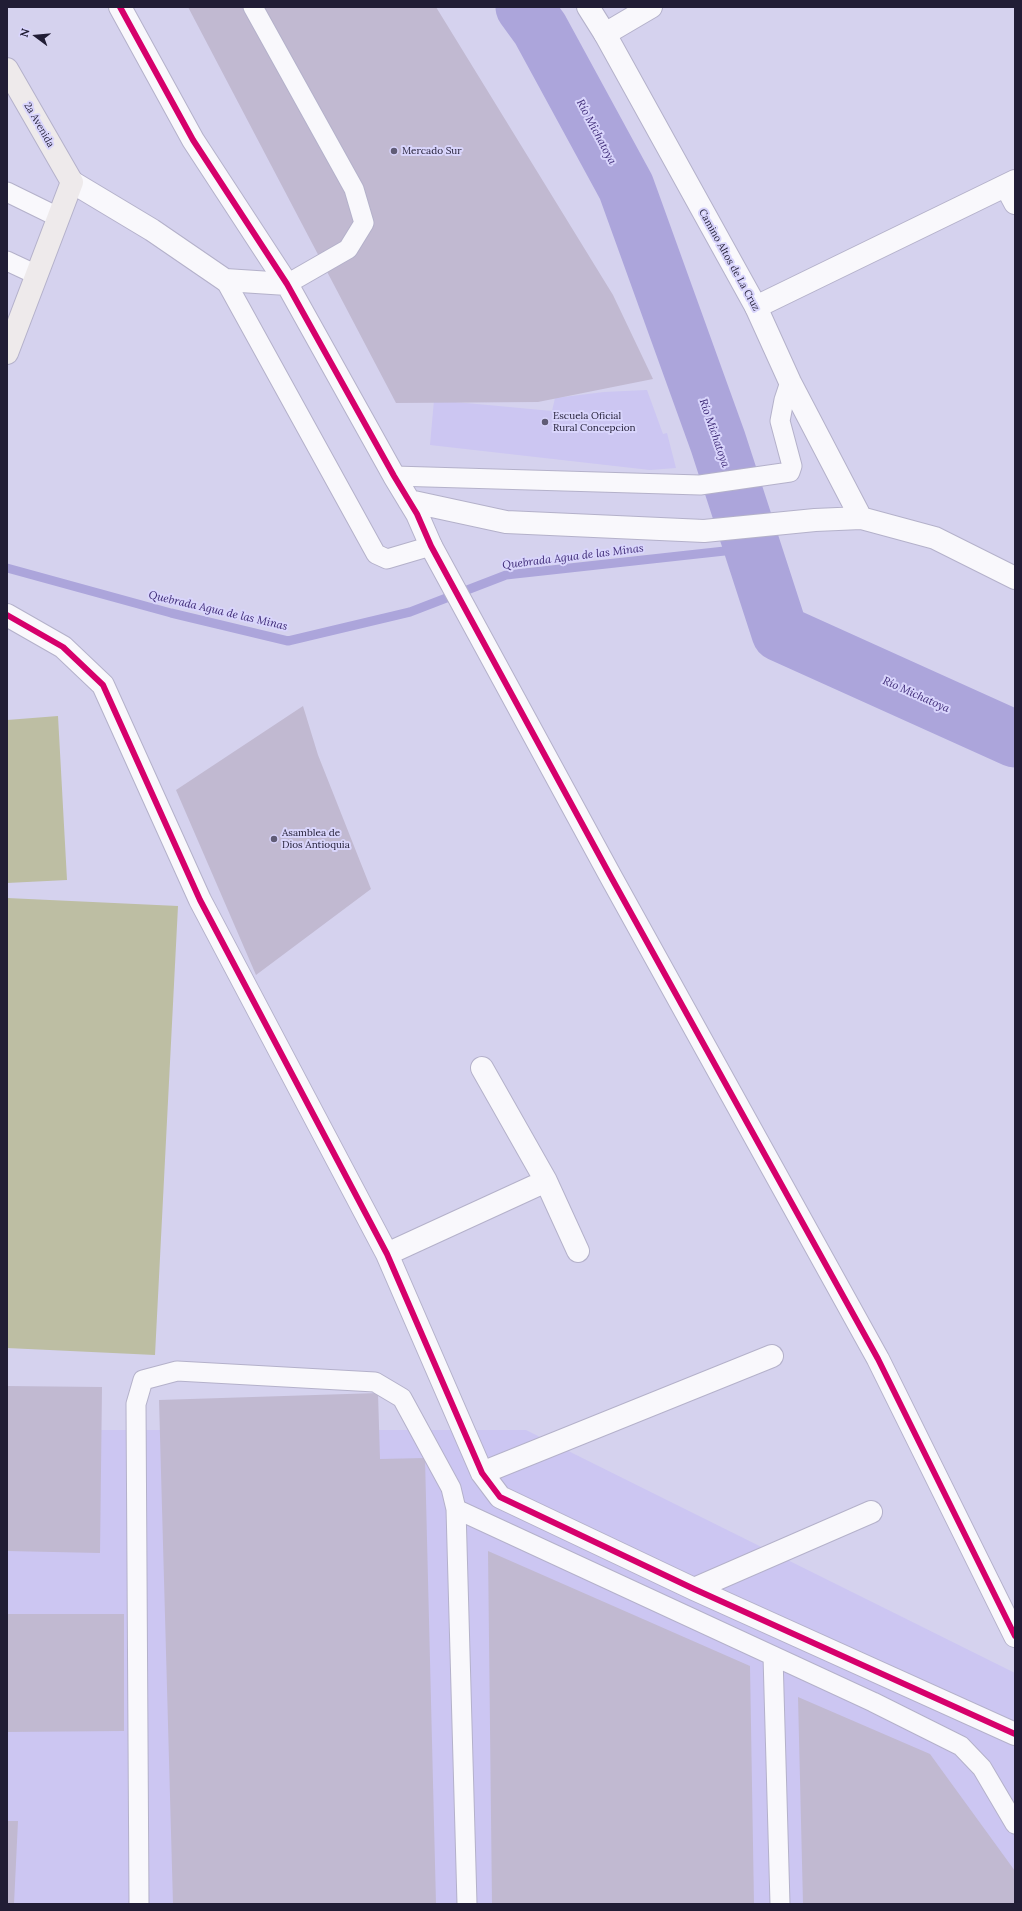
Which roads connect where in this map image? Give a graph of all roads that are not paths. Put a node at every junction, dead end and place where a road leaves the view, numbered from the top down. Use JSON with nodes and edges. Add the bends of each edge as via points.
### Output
{"nodes":[{"id":1,"x":120,"y":7,"type":"edge"},
{"id":2,"x":253,"y":7,"type":"edge"},
{"id":3,"x":588,"y":7,"type":"edge"},
{"id":4,"x":651,"y":7,"type":"edge"},
{"id":5,"x":606,"y":34,"type":"junction"},
{"id":6,"x":7,"y":69,"type":"edge"},
{"id":7,"x":72,"y":182,"type":"junction"},
{"id":8,"x":1012,"y":190,"type":"edge"},
{"id":9,"x":7,"y":192,"type":"edge"},
{"id":10,"x":58,"y":217,"type":"junction"},
{"id":11,"x":7,"y":261,"type":"edge"},
{"id":12,"x":37,"y":275,"type":"junction"},
{"id":13,"x":225,"y":280,"type":"junction"},
{"id":14,"x":287,"y":284,"type":"junction"},
{"id":15,"x":756,"y":307,"type":"junction"},
{"id":16,"x":7,"y":353,"type":"edge"},
{"id":17,"x":790,"y":382,"type":"junction"},
{"id":18,"x":394,"y":476,"type":"junction"},
{"id":19,"x":409,"y":501,"type":"junction"},
{"id":20,"x":861,"y":518,"type":"junction"},
{"id":21,"x":431,"y":546,"type":"junction"},
{"id":22,"x":1015,"y":578,"type":"edge"},
{"id":23,"x":7,"y":615,"type":"edge"},
{"id":24,"x":482,"y":1068,"type":"dead end"},
{"id":25,"x":546,"y":1181,"type":"junction"},
{"id":26,"x":578,"y":1251,"type":"dead end"},
{"id":27,"x":387,"y":1254,"type":"junction"},
{"id":28,"x":772,"y":1356,"type":"dead end"},
{"id":29,"x":482,"y":1473,"type":"junction"},
{"id":30,"x":456,"y":1509,"type":"junction"},
{"id":31,"x":871,"y":1512,"type":"dead end"},
{"id":32,"x":694,"y":1589,"type":"junction"},
{"id":33,"x":1015,"y":1636,"type":"edge"},
{"id":34,"x":773,"y":1656,"type":"junction"},
{"id":35,"x":1015,"y":1734,"type":"edge"},
{"id":36,"x":1015,"y":1824,"type":"edge"},
{"id":37,"x":139,"y":1904,"type":"edge"},
{"id":38,"x":467,"y":1904,"type":"edge"},
{"id":39,"x":780,"y":1904,"type":"edge"}],
"edges":[{"from":1,"to":14,"type":"street","via":[[193,140]]},
{"from":2,"to":14,"type":"lane","via":[[354,188],[364,223],[348,249]]},
{"from":3,"to":5,"type":"street","name":"Camino Altos de La Cruz"},
{"from":4,"to":5,"type":"street"},
{"from":5,"to":15,"type":"street","name":"Camino Altos de La Cruz"},
{"from":6,"to":7,"type":"main road","name":"2a Avenida"},
{"from":7,"to":10,"type":"main road"},
{"from":7,"to":13,"type":"street","via":[[152,230]]},
{"from":8,"to":15,"type":"street"},
{"from":9,"to":10,"type":"lane"},
{"from":10,"to":12,"type":"main road"},
{"from":11,"to":12,"type":"lane"},
{"from":12,"to":16,"type":"main road"},
{"from":13,"to":14,"type":"street"},
{"from":13,"to":21,"type":"lane","via":[[376,554],[387,560]]},
{"from":14,"to":18,"type":"street"},
{"from":15,"to":17,"type":"street","name":"Camino Altos de La Cruz"},
{"from":17,"to":18,"type":"lane","via":[[780,421],[792,466],[790,472],[700,486]]},
{"from":17,"to":20,"type":"street","name":"Camino Altos de La Cruz"},
{"from":18,"to":19,"type":"street"},
{"from":19,"to":20,"type":"street","via":[[506,522],[704,531]]},
{"from":19,"to":21,"type":"street"},
{"from":20,"to":22,"type":"street","via":[[935,538]]},
{"from":21,"to":33,"type":"street","via":[[878,1359]]},
{"from":23,"to":27,"type":"street","via":[[63,647],[103,685],[200,900]]},
{"from":24,"to":25,"type":"street"},
{"from":25,"to":26,"type":"street"},
{"from":25,"to":27,"type":"street"},
{"from":27,"to":29,"type":"street"},
{"from":28,"to":29,"type":"street"},
{"from":29,"to":32,"type":"street","via":[[500,1497]]},
{"from":30,"to":34,"type":"lane"},
{"from":30,"to":37,"type":"lane","via":[[451,1488],[402,1398],[375,1382],[177,1370],[143,1380],[136,1404]]},
{"from":30,"to":38,"type":"lane"},
{"from":31,"to":32,"type":"street"},
{"from":32,"to":35,"type":"street"},
{"from":34,"to":36,"type":"lane","via":[[961,1746],[982,1768]]},
{"from":34,"to":39,"type":"lane"}]}
